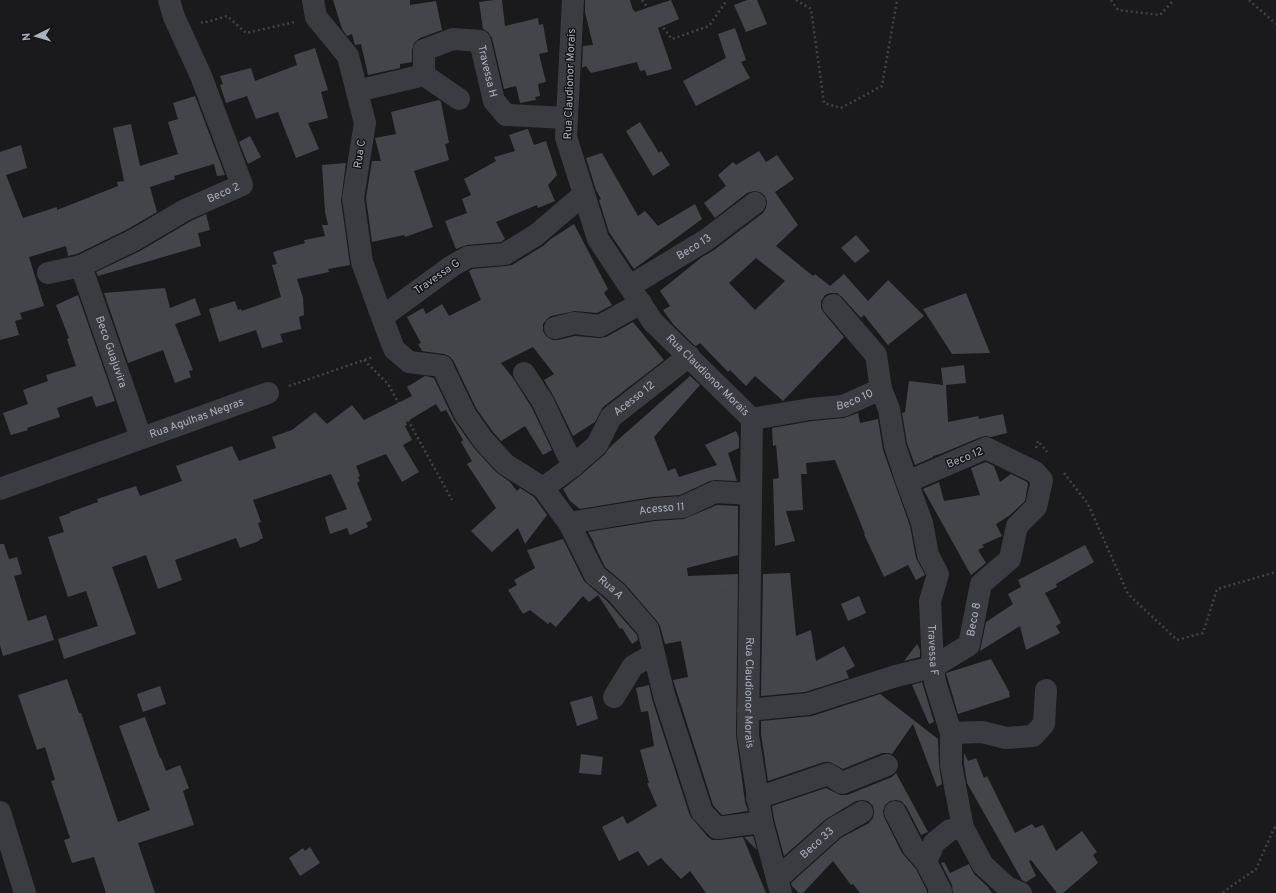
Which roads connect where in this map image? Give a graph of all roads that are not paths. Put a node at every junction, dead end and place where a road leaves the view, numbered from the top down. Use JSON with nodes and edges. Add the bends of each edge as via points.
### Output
{"nodes":[{"id":1,"x":169,"y":0,"type":"edge"},
{"id":2,"x":573,"y":0,"type":"edge"},
{"id":3,"x":315,"y":9,"type":"edge"},
{"id":4,"x":424,"y":75,"type":"junction"},
{"id":5,"x":357,"y":91,"type":"junction"},
{"id":6,"x":459,"y":98,"type":"dead end"},
{"id":7,"x":567,"y":118,"type":"junction"},
{"id":8,"x":584,"y":194,"type":"junction"},
{"id":9,"x":755,"y":202,"type":"dead end"},
{"id":10,"x":81,"y":266,"type":"junction"},
{"id":11,"x":48,"y":273,"type":"dead end"},
{"id":12,"x":635,"y":294,"type":"junction"},
{"id":13,"x":833,"y":305,"type":"dead end"},
{"id":14,"x":382,"y":317,"type":"junction"},
{"id":15,"x":555,"y":328,"type":"dead end"},
{"id":16,"x":689,"y":356,"type":"junction"},
{"id":17,"x":524,"y":373,"type":"dead end"},
{"id":18,"x":881,"y":389,"type":"junction"},
{"id":19,"x":268,"y":393,"type":"road end"},
{"id":20,"x":752,"y":419,"type":"junction"},
{"id":21,"x":141,"y":438,"type":"junction"},
{"id":22,"x":572,"y":466,"type":"junction"},
{"id":23,"x":1042,"y":480,"type":"joint"},
{"id":24,"x":906,"y":482,"type":"junction"},
{"id":25,"x":543,"y":488,"type":"junction"},
{"id":26,"x":0,"y":489,"type":"edge"},
{"id":27,"x":751,"y":494,"type":"junction"},
{"id":28,"x":569,"y":523,"type":"junction"},
{"id":29,"x":654,"y":654,"type":"junction"},
{"id":30,"x":933,"y":666,"type":"junction"},
{"id":31,"x":1046,"y":690,"type":"dead end"},
{"id":32,"x":614,"y":697,"type":"dead end"},
{"id":33,"x":748,"y":710,"type":"junction"},
{"id":34,"x":951,"y":733,"type":"junction"},
{"id":35,"x":887,"y":765,"type":"dead end"},
{"id":36,"x":758,"y":798,"type":"junction"},
{"id":37,"x":0,"y":812,"type":"edge"},
{"id":38,"x":862,"y":812,"type":"dead end"},
{"id":39,"x":895,"y":812,"type":"dead end"},
{"id":40,"x":762,"y":822,"type":"junction"},
{"id":41,"x":963,"y":828,"type":"junction"},
{"id":42,"x":926,"y":862,"type":"junction"},
{"id":43,"x":779,"y":886,"type":"edge"},
{"id":44,"x":25,"y":893,"type":"edge"},
{"id":45,"x":939,"y":893,"type":"edge"},
{"id":46,"x":1021,"y":893,"type":"edge"}],
"edges":[{"from":1,"to":10,"type":"street","name":"Beco 2","via":[[242,185],[185,210],[134,240]]},
{"from":2,"to":7,"type":"street","name":"Rua Claudionor Morais"},
{"from":3,"to":5,"type":"street","name":"Rua C","via":[[348,56]]},
{"from":4,"to":5,"type":"street"},
{"from":4,"to":6,"type":"street"},
{"from":4,"to":7,"type":"street","name":"Travessa H","via":[[424,50],[453,39],[480,41],[494,101],[506,115]]},
{"from":5,"to":14,"type":"street","name":"Rua C","via":[[366,123],[353,198],[362,262]]},
{"from":7,"to":8,"type":"street","name":"Rua Claudionor Morais","via":[[566,137]]},
{"from":8,"to":12,"type":"street","name":"Rua Claudionor Morais","via":[[598,239]]},
{"from":8,"to":14,"type":"street","name":"Travessa G","via":[[536,235],[505,254],[468,257]]},
{"from":9,"to":12,"type":"street","name":"Beco 13"},
{"from":10,"to":11,"type":"street","name":"Beco 2"},
{"from":10,"to":21,"type":"street","name":"Beco Guajuvira"},
{"from":12,"to":15,"type":"street","name":"Beco 13","via":[[600,326],[574,323]]},
{"from":12,"to":16,"type":"street","name":"Rua Claudionor Morais","via":[[653,322]]},
{"from":13,"to":18,"type":"street","name":"Beco 10","via":[[876,355]]},
{"from":14,"to":25,"type":"street","name":"Rua A","via":[[394,348],[408,362],[442,366],[465,414],[483,440],[505,464]]},
{"from":16,"to":20,"type":"street","name":"Rua Claudionor Morais"},
{"from":16,"to":22,"type":"street","name":"Acesso 12","via":[[612,417],[597,445]]},
{"from":17,"to":22,"type":"street","via":[[543,402]]},
{"from":18,"to":20,"type":"street","name":"Beco 10","via":[[843,406]]},
{"from":18,"to":24,"type":"street","name":"Travessa F","via":[[889,409],[895,446]]},
{"from":19,"to":21,"type":"street","name":"Rua Agulhas Negras"},
{"from":20,"to":27,"type":"street","name":"Rua Claudionor Morais"},
{"from":21,"to":26,"type":"street","name":"Rua Agulhas Negras"},
{"from":22,"to":25,"type":"street","name":"Acesso 12"},
{"from":23,"to":24,"type":"street","name":"Beco 12","via":[[1035,472],[986,448]]},
{"from":23,"to":30,"type":"street","name":"Beco 8","via":[[1036,507],[1017,526],[1010,558],[981,584],[969,645]]},
{"from":24,"to":30,"type":"street","name":"Travessa F","via":[[922,523],[928,555],[938,574],[930,601]]},
{"from":25,"to":28,"type":"street","name":"Rua A"},
{"from":27,"to":28,"type":"street","name":"Acesso 11","via":[[715,492],[683,507],[654,509]]},
{"from":27,"to":33,"type":"street","name":"Rua Claudionor Morais"},
{"from":28,"to":29,"type":"street","name":"Rua A","via":[[595,575],[616,592],[648,629]]},
{"from":29,"to":32,"type":"street","via":[[633,666]]},
{"from":29,"to":40,"type":"street","name":"Rua A","via":[[664,694],[702,812],[717,828]]},
{"from":30,"to":33,"type":"street","name":"Beco 8","via":[[808,704]]},
{"from":30,"to":34,"type":"street","name":"Travessa F","via":[[935,682]]},
{"from":31,"to":34,"type":"street","via":[[1044,724],[1033,736],[1006,738],[982,732]]},
{"from":33,"to":36,"type":"street","name":"Rua Claudionor Morais","via":[[748,735]]},
{"from":34,"to":41,"type":"street","name":"Travessa F","via":[[951,765]]},
{"from":35,"to":36,"type":"street","via":[[842,782],[828,774]]},
{"from":36,"to":40,"type":"street","name":"Rua Claudionor Morais"},
{"from":37,"to":44,"type":"street"},
{"from":38,"to":43,"type":"street","name":"Beco 33","via":[[834,828]]},
{"from":39,"to":42,"type":"street","via":[[913,847]]},
{"from":40,"to":43,"type":"street","name":"Rua Claudionor Morais"},
{"from":41,"to":42,"type":"street","via":[[950,830],[934,844]]},
{"from":41,"to":46,"type":"street","name":"Travessa F","via":[[983,865],[1007,887]]},
{"from":42,"to":45,"type":"street"}]}
